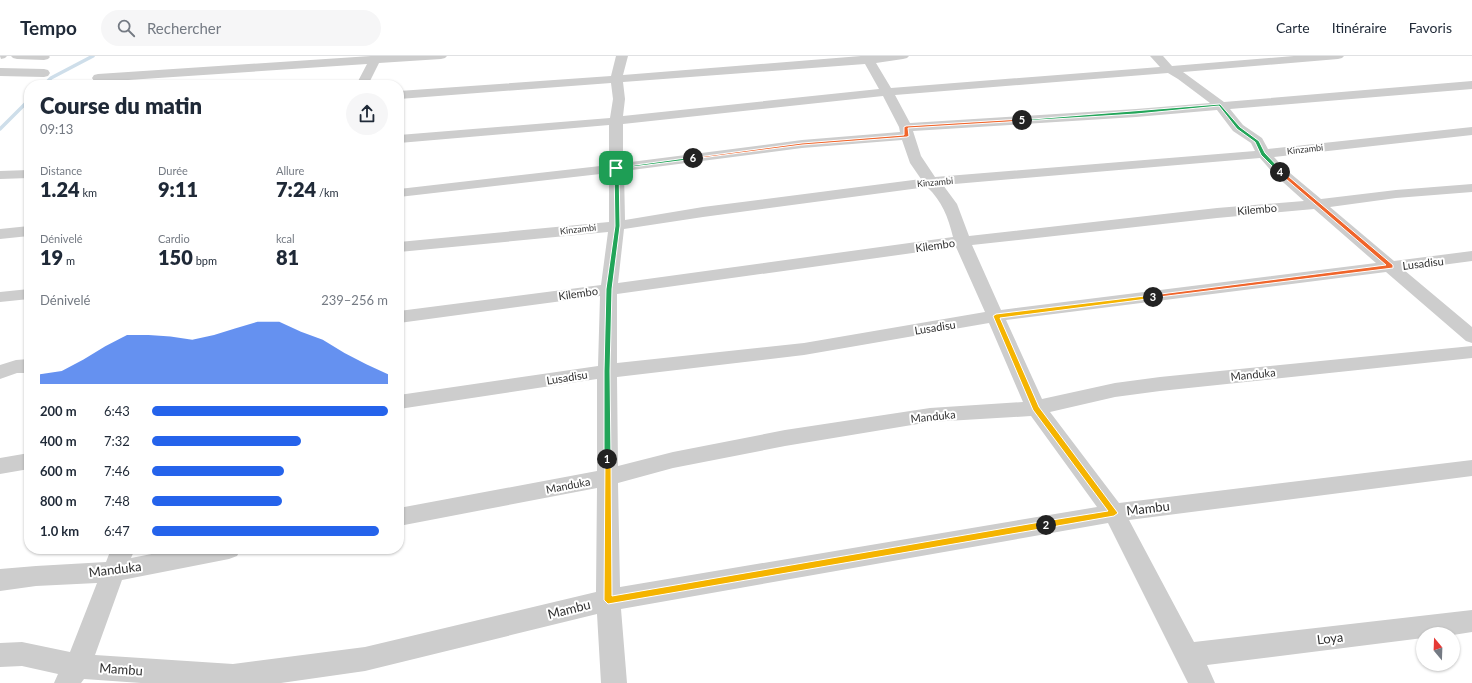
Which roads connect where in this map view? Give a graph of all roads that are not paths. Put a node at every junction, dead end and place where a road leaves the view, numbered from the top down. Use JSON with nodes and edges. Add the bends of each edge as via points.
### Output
{"nodes":[{"id":1,"x":17,"y":56,"type":"edge"},
{"id":2,"x":441,"y":56,"type":"edge"},
{"id":3,"x":622,"y":56,"type":"edge"},
{"id":4,"x":903,"y":56,"type":"edge"},
{"id":5,"x":1156,"y":56,"type":"edge"},
{"id":6,"x":1338,"y":56,"type":"edge"},
{"id":7,"x":44,"y":57,"type":"edge"},
{"id":8,"x":376,"y":58,"type":"edge"},
{"id":9,"x":868,"y":58,"type":"edge"},
{"id":10,"x":1169,"y":69,"type":"junction"},
{"id":11,"x":0,"y":72,"type":"edge"},
{"id":12,"x":44,"y":73,"type":"dead end"},
{"id":13,"x":98,"y":78,"type":"dead end"},
{"id":14,"x":616,"y":79,"type":"junction"},
{"id":15,"x":365,"y":80,"type":"edge"},
{"id":16,"x":1472,"y":85,"type":"edge"},
{"id":17,"x":887,"y":92,"type":"junction"},
{"id":18,"x":404,"y":95,"type":"edge"},
{"id":19,"x":1220,"y":105,"type":"junction"},
{"id":20,"x":616,"y":121,"type":"junction"},
{"id":21,"x":1472,"y":131,"type":"edge"},
{"id":22,"x":906,"y":132,"type":"junction"},
{"id":23,"x":404,"y":139,"type":"edge"},
{"id":24,"x":1263,"y":154,"type":"junction"},
{"id":25,"x":616,"y":168,"type":"junction"},
{"id":26,"x":24,"y":174,"type":"edge"},
{"id":27,"x":0,"y":175,"type":"edge"},
{"id":28,"x":930,"y":182,"type":"junction"},
{"id":29,"x":1472,"y":188,"type":"edge"},
{"id":30,"x":404,"y":192,"type":"edge"},
{"id":31,"x":1317,"y":204,"type":"junction"},
{"id":32,"x":617,"y":226,"type":"junction"},
{"id":33,"x":24,"y":232,"type":"edge"},
{"id":34,"x":0,"y":234,"type":"edge"},
{"id":35,"x":962,"y":241,"type":"junction"},
{"id":36,"x":404,"y":247,"type":"edge"},
{"id":37,"x":1472,"y":256,"type":"edge"},
{"id":38,"x":1391,"y":267,"type":"junction"},
{"id":39,"x":609,"y":289,"type":"junction"},
{"id":40,"x":24,"y":295,"type":"edge"},
{"id":41,"x":0,"y":297,"type":"edge"},
{"id":42,"x":404,"y":316,"type":"edge"},
{"id":43,"x":996,"y":316,"type":"junction"},
{"id":44,"x":1472,"y":337,"type":"edge"},
{"id":45,"x":1472,"y":352,"type":"edge"},
{"id":46,"x":24,"y":366,"type":"edge"},
{"id":47,"x":607,"y":371,"type":"junction"},
{"id":48,"x":0,"y":372,"type":"edge"},
{"id":49,"x":404,"y":401,"type":"edge"},
{"id":50,"x":1036,"y":408,"type":"junction"},
{"id":51,"x":24,"y":462,"type":"edge"},
{"id":52,"x":0,"y":466,"type":"edge"},
{"id":53,"x":1472,"y":468,"type":"edge"},
{"id":54,"x":608,"y":478,"type":"junction"},
{"id":55,"x":1114,"y":513,"type":"junction"},
{"id":56,"x":404,"y":516,"type":"edge"},
{"id":57,"x":121,"y":554,"type":"edge"},
{"id":58,"x":204,"y":554,"type":"edge"},
{"id":59,"x":112,"y":572,"type":"junction"},
{"id":60,"x":0,"y":580,"type":"edge"},
{"id":61,"x":608,"y":600,"type":"junction"},
{"id":62,"x":1472,"y":622,"type":"edge"},
{"id":63,"x":0,"y":655,"type":"edge"},
{"id":64,"x":1188,"y":655,"type":"junction"},
{"id":65,"x":72,"y":674,"type":"edge"},
{"id":66,"x":614,"y":683,"type":"edge"},
{"id":67,"x":1202,"y":683,"type":"edge"}],
"edges":[{"from":1,"to":7,"type":"street"},
{"from":2,"to":8,"type":"street"},
{"from":3,"to":14,"type":"street"},
{"from":4,"to":9,"type":"street"},
{"from":5,"to":10,"type":"street"},
{"from":6,"to":10,"type":"street"},
{"from":8,"to":13,"type":"street"},
{"from":8,"to":15,"type":"street"},
{"from":9,"to":14,"type":"street"},
{"from":9,"to":17,"type":"street"},
{"from":10,"to":17,"type":"street"},
{"from":10,"to":19,"type":"street"},
{"from":11,"to":12,"type":"street"},
{"from":14,"to":18,"type":"street"},
{"from":14,"to":20,"type":"street","via":[[619,99]]},
{"from":16,"to":19,"type":"street"},
{"from":17,"to":20,"type":"street"},
{"from":17,"to":22,"type":"street"},
{"from":19,"to":22,"type":"street"},
{"from":19,"to":24,"type":"street","via":[[1238,128],[1257,142]]},
{"from":20,"to":23,"type":"street"},
{"from":20,"to":25,"type":"street"},
{"from":21,"to":24,"type":"street","name":"Kinzambi"},
{"from":22,"to":25,"type":"street"},
{"from":22,"to":28,"type":"street","via":[[916,161]]},
{"from":24,"to":28,"type":"street","name":"Kinzambi"},
{"from":24,"to":31,"type":"street"},
{"from":25,"to":30,"type":"street"},
{"from":25,"to":32,"type":"street"},
{"from":26,"to":27,"type":"street"},
{"from":28,"to":32,"type":"street","name":"Kinzambi"},
{"from":28,"to":35,"type":"street","via":[[948,202]]},
{"from":29,"to":31,"type":"street","name":"Kilembo"},
{"from":31,"to":35,"type":"street","name":"Kilembo"},
{"from":31,"to":38,"type":"street"},
{"from":32,"to":36,"type":"street","name":"Kinzambi"},
{"from":32,"to":39,"type":"street"},
{"from":33,"to":34,"type":"street"},
{"from":35,"to":39,"type":"street","name":"Kilembo"},
{"from":35,"to":43,"type":"street"},
{"from":37,"to":38,"type":"street","name":"Lusadisu"},
{"from":38,"to":43,"type":"street","name":"Lusadisu"},
{"from":38,"to":44,"type":"street"},
{"from":39,"to":42,"type":"street","name":"Kilembo"},
{"from":39,"to":47,"type":"street"},
{"from":40,"to":41,"type":"street"},
{"from":43,"to":47,"type":"street","name":"Lusadisu","via":[[804,348]]},
{"from":43,"to":50,"type":"street"},
{"from":45,"to":50,"type":"street","name":"Manduka","via":[[1160,384],[1115,390]]},
{"from":46,"to":48,"type":"street"},
{"from":47,"to":49,"type":"street","name":"Lusadisu"},
{"from":47,"to":54,"type":"street"},
{"from":50,"to":54,"type":"street","name":"Manduka","via":[[930,415],[808,434],[673,460]]},
{"from":50,"to":55,"type":"street"},
{"from":51,"to":52,"type":"street"},
{"from":53,"to":55,"type":"street","name":"Mambu"},
{"from":54,"to":56,"type":"street","name":"Manduka"},
{"from":54,"to":61,"type":"street"},
{"from":55,"to":61,"type":"street","name":"Mambu"},
{"from":55,"to":64,"type":"street"},
{"from":57,"to":59,"type":"street"},
{"from":58,"to":59,"type":"street","name":"Manduka"},
{"from":59,"to":60,"type":"street","name":"Manduka"},
{"from":59,"to":65,"type":"street"},
{"from":61,"to":65,"type":"street","name":"Mambu","via":[[365,659],[233,678]]},
{"from":61,"to":66,"type":"street"},
{"from":62,"to":64,"type":"street","name":"Loya"},
{"from":63,"to":65,"type":"street","name":"Mambu","via":[[22,654]]},
{"from":64,"to":67,"type":"street"}]}
